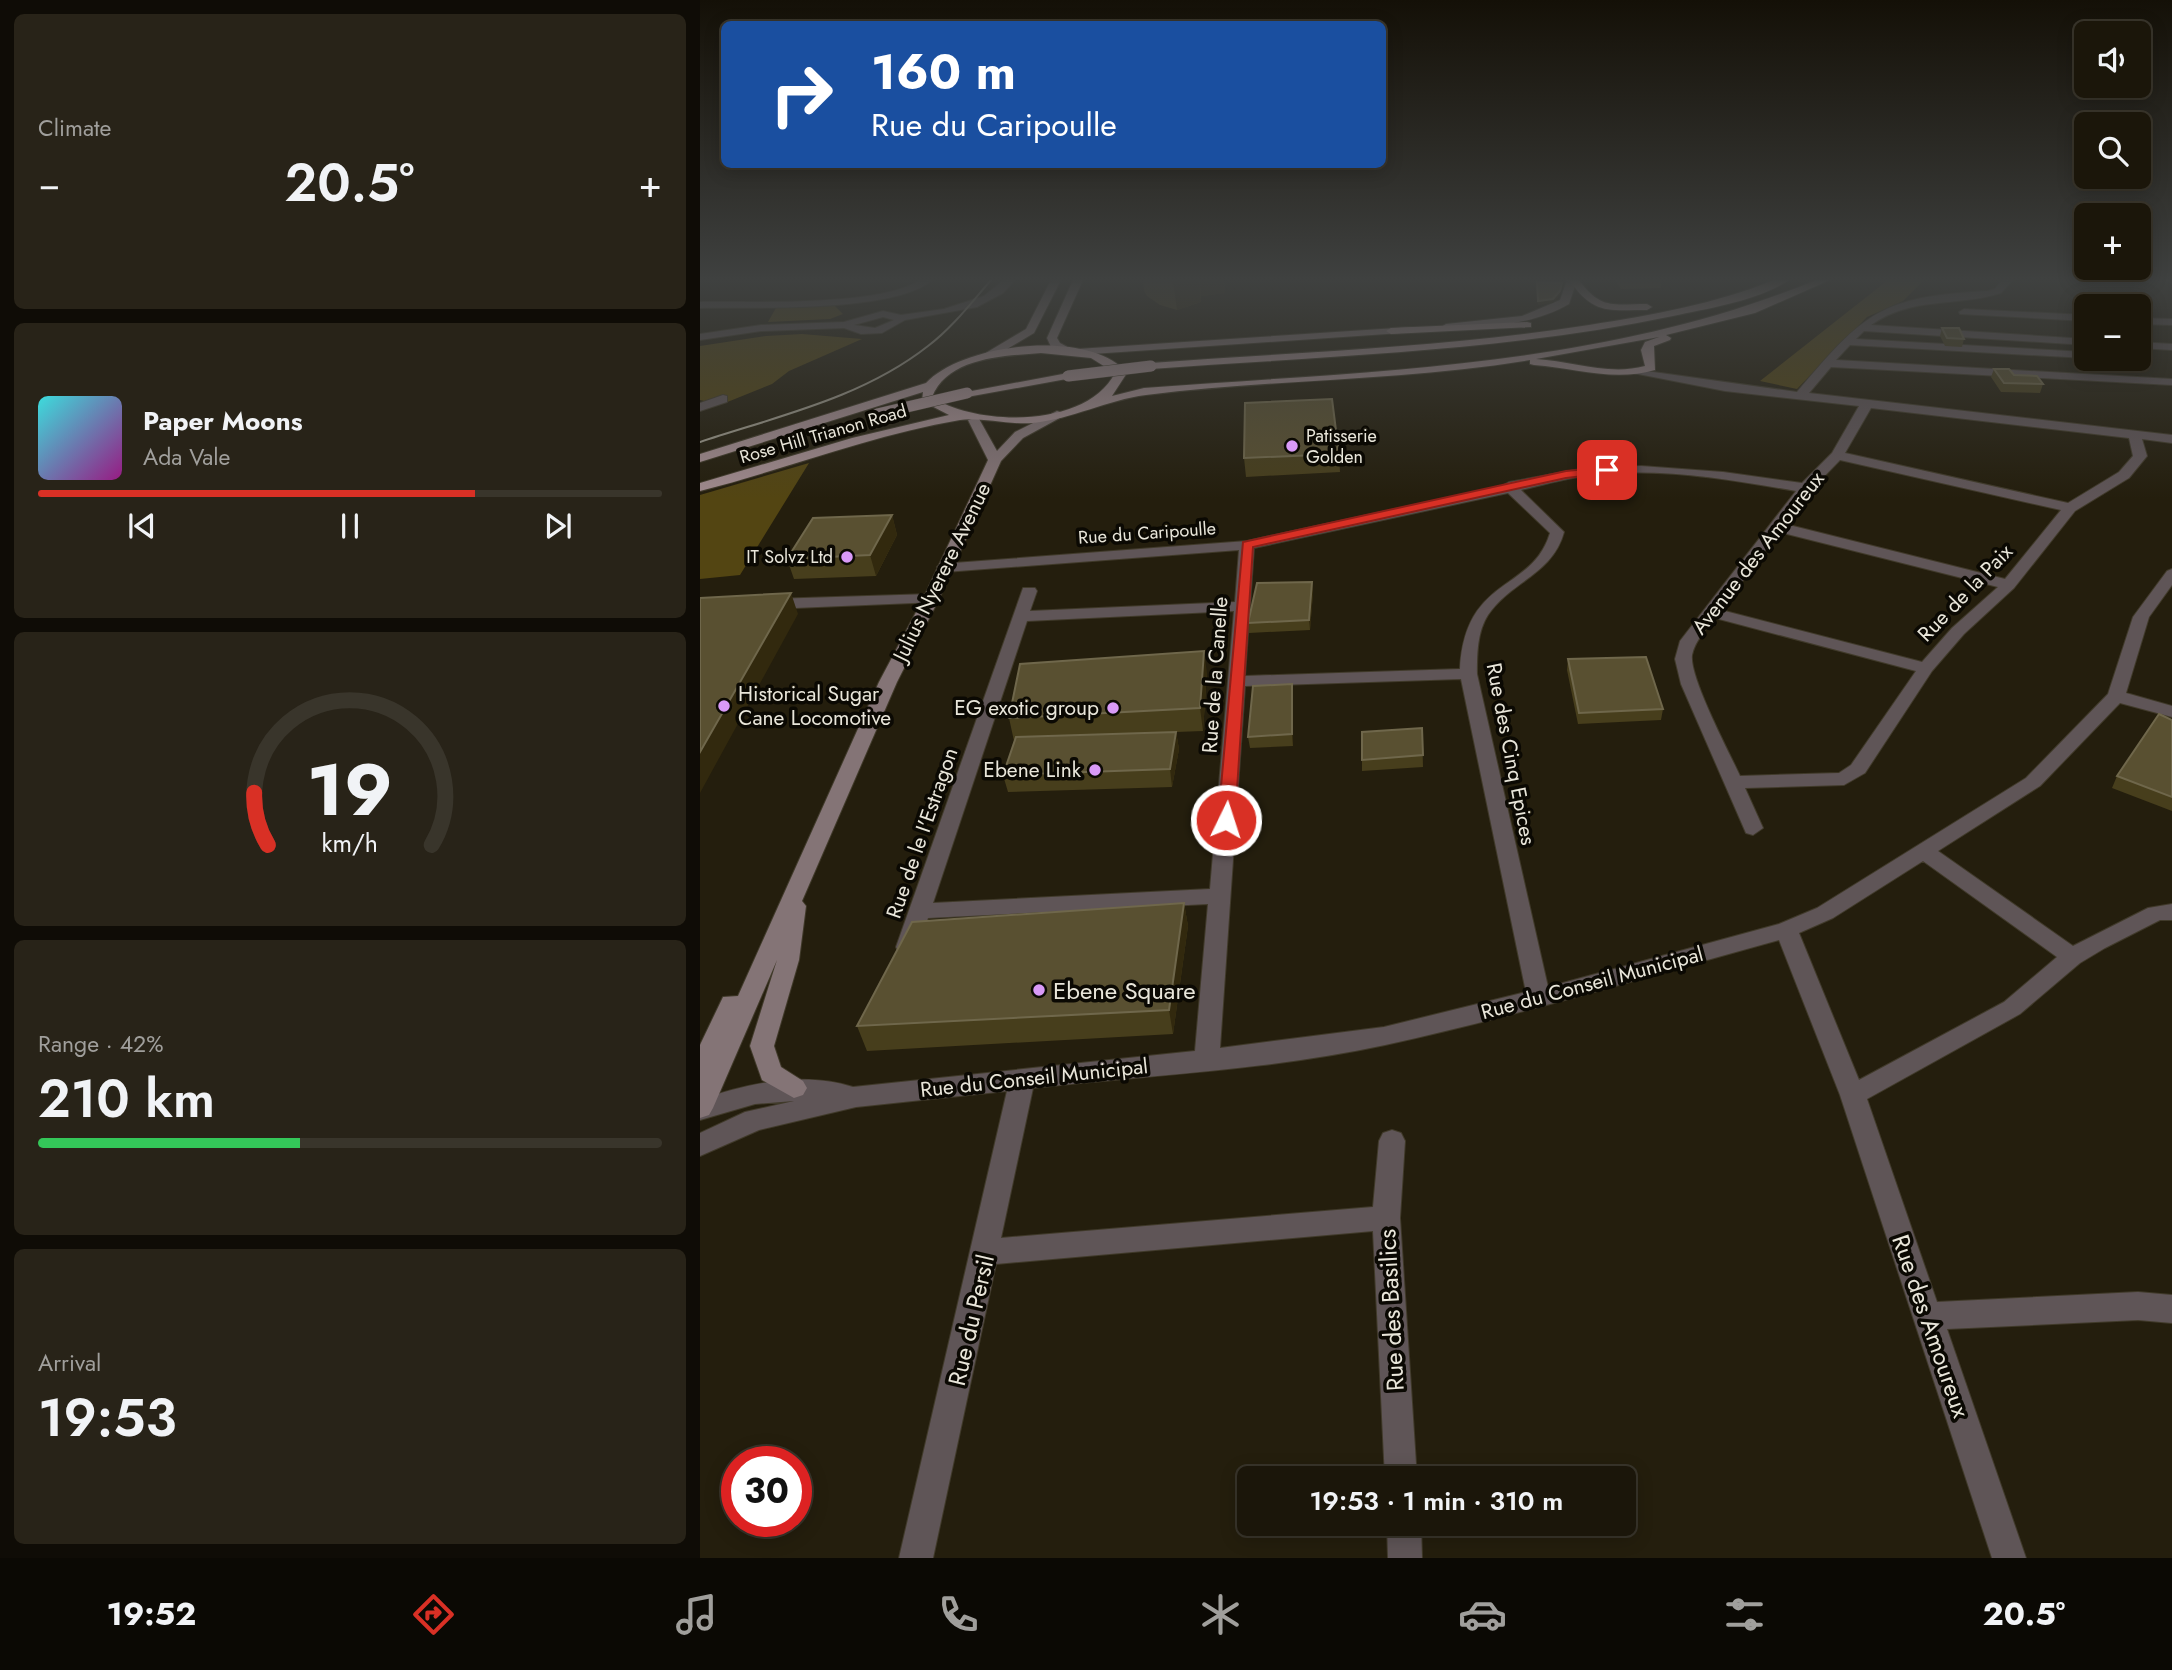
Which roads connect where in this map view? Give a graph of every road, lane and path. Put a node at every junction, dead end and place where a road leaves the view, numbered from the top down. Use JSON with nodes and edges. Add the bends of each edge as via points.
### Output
{"nodes":[{"id":1,"x":994,"y":353,"type":"edge"},
{"id":2,"x":1017,"y":353,"type":"edge"},
{"id":3,"x":1078,"y":353,"type":"edge"},
{"id":4,"x":1370,"y":353,"type":"edge"},
{"id":5,"x":1552,"y":353,"type":"edge"},
{"id":6,"x":1648,"y":353,"type":"edge"},
{"id":7,"x":1838,"y":353,"type":"edge"},
{"id":8,"x":2049,"y":353,"type":"edge"},
{"id":9,"x":2074,"y":354,"type":"edge"},
{"id":10,"x":988,"y":356,"type":"junction"},
{"id":11,"x":2151,"y":359,"type":"edge"},
{"id":12,"x":2172,"y":360,"type":"edge"},
{"id":13,"x":1828,"y":363,"type":"junction"},
{"id":14,"x":1639,"y":373,"type":"junction"},
{"id":15,"x":1310,"y":381,"type":"junction"},
{"id":16,"x":2172,"y":382,"type":"edge"},
{"id":17,"x":928,"y":386,"type":"junction"},
{"id":18,"x":1801,"y":395,"type":"junction"},
{"id":19,"x":723,"y":399,"type":"dead end"},
{"id":20,"x":1868,"y":402,"type":"junction"},
{"id":21,"x":1091,"y":405,"type":"junction"},
{"id":22,"x":700,"y":407,"type":"edge"},
{"id":23,"x":1061,"y":414,"type":"junction"},
{"id":24,"x":957,"y":417,"type":"junction"},
{"id":25,"x":974,"y":420,"type":"junction"},
{"id":26,"x":2134,"y":434,"type":"junction"},
{"id":27,"x":2172,"y":439,"type":"edge"},
{"id":28,"x":1838,"y":455,"type":"junction"},
{"id":29,"x":700,"y":458,"type":"edge"},
{"id":30,"x":995,"y":460,"type":"junction"},
{"id":31,"x":700,"y":470,"type":"edge"},
{"id":32,"x":1509,"y":486,"type":"junction"},
{"id":33,"x":700,"y":487,"type":"edge"},
{"id":34,"x":1805,"y":488,"type":"junction"},
{"id":35,"x":2070,"y":508,"type":"junction"},
{"id":36,"x":1778,"y":527,"type":"junction"},
{"id":37,"x":1247,"y":545,"type":"junction"},
{"id":38,"x":946,"y":567,"type":"junction"},
{"id":39,"x":2172,"y":574,"type":"edge"},
{"id":40,"x":2009,"y":585,"type":"junction"},
{"id":41,"x":1030,"y":592,"type":"dead end"},
{"id":42,"x":931,"y":599,"type":"junction"},
{"id":43,"x":749,"y":605,"type":"edge"},
{"id":44,"x":1243,"y":606,"type":"junction"},
{"id":45,"x":1710,"y":612,"type":"junction"},
{"id":46,"x":1021,"y":616,"type":"junction"},
{"id":47,"x":1926,"y":667,"type":"junction"},
{"id":48,"x":1468,"y":674,"type":"junction"},
{"id":49,"x":1237,"y":681,"type":"junction"},
{"id":50,"x":2116,"y":696,"type":"junction"},
{"id":51,"x":2172,"y":712,"type":"edge"},
{"id":52,"x":1734,"y":782,"type":"junction"},
{"id":53,"x":1753,"y":828,"type":"dead end"},
{"id":54,"x":1923,"y":851,"type":"junction"},
{"id":55,"x":799,"y":879,"type":"junction"},
{"id":56,"x":1221,"y":895,"type":"junction"},
{"id":57,"x":919,"y":911,"type":"junction"},
{"id":58,"x":2172,"y":912,"type":"edge"},
{"id":59,"x":1786,"y":930,"type":"junction"},
{"id":60,"x":2072,"y":957,"type":"junction"},
{"id":61,"x":898,"y":971,"type":"edge"},
{"id":62,"x":1539,"y":998,"type":"junction"},
{"id":63,"x":1207,"y":1059,"type":"junction"},
{"id":64,"x":700,"y":1073,"type":"edge"},
{"id":65,"x":1022,"y":1081,"type":"junction"},
{"id":66,"x":794,"y":1088,"type":"junction"},
{"id":67,"x":1853,"y":1094,"type":"junction"},
{"id":68,"x":856,"y":1097,"type":"junction"},
{"id":69,"x":700,"y":1109,"type":"edge"},
{"id":70,"x":1392,"y":1141,"type":"dead end"},
{"id":71,"x":700,"y":1145,"type":"edge"},
{"id":72,"x":1386,"y":1217,"type":"junction"},
{"id":73,"x":986,"y":1252,"type":"junction"},
{"id":74,"x":2172,"y":1309,"type":"edge"},
{"id":75,"x":1927,"y":1316,"type":"junction"},
{"id":76,"x":1400,"y":1466,"type":"edge"},
{"id":77,"x":1404,"y":1536,"type":"edge"},
{"id":78,"x":916,"y":1558,"type":"edge"},
{"id":79,"x":1405,"y":1558,"type":"edge"},
{"id":80,"x":2009,"y":1558,"type":"edge"}],
"edges":[{"from":1,"to":10,"type":"main road","name":"Julius Nyerere Avenue"},
{"from":2,"to":10,"type":"main road","name":"Julius Nyerere Avenue"},
{"from":3,"to":21,"type":"main road","name":"Julius Nyerere Avenue","via":[[1114,364],[1121,373],[1120,383],[1110,394]]},
{"from":4,"to":31,"type":"main road","bridge":true,"via":[[1151,366],[967,393],[877,414]]},
{"from":5,"to":15,"type":"main road","via":[[1466,367]]},
{"from":6,"to":14,"type":"main road","via":[[1651,368]]},
{"from":7,"to":13,"type":"street"},
{"from":8,"to":9,"type":"street"},
{"from":10,"to":17,"type":"main road","name":"Julius Nyerere Avenue","via":[[956,366]]},
{"from":11,"to":12,"type":"street"},
{"from":13,"to":16,"type":"street"},
{"from":13,"to":18,"type":"street"},
{"from":14,"to":15,"type":"main road","via":[[1598,373],[1537,362],[1349,382]]},
{"from":14,"to":18,"type":"street"},
{"from":15,"to":21,"type":"main road","via":[[1144,392]]},
{"from":17,"to":24,"type":"main road","name":"Julius Nyerere Avenue","via":[[926,398],[936,409]]},
{"from":17,"to":29,"type":"main road"},
{"from":18,"to":20,"type":"street"},
{"from":19,"to":22,"type":"street"},
{"from":20,"to":26,"type":"street"},
{"from":20,"to":28,"type":"street","name":"Avenue des Amoureux"},
{"from":21,"to":23,"type":"main road","name":"Julius Nyerere Avenue"},
{"from":23,"to":25,"type":"main road","name":"Julius Nyerere Avenue"},
{"from":23,"to":30,"type":"main road","name":"Julius Nyerere Avenue","via":[[1019,435]]},
{"from":24,"to":25,"type":"main road","name":"Julius Nyerere Avenue"},
{"from":24,"to":33,"type":"main road","name":"Rose Hill Trianon Road"},
{"from":25,"to":30,"type":"main road","name":"Julius Nyerere Avenue"},
{"from":26,"to":27,"type":"street"},
{"from":26,"to":35,"type":"street","name":"Rue de la Paix","via":[[2140,456],[2124,474]]},
{"from":28,"to":34,"type":"street","name":"Avenue des Amoureux"},
{"from":28,"to":35,"type":"street"},
{"from":30,"to":38,"type":"main road","name":"Julius Nyerere Avenue"},
{"from":32,"to":34,"type":"street","name":"Rue du Caripoulle","via":[[1566,474],[1666,469]]},
{"from":32,"to":37,"type":"street","name":"Rue du Caripoulle"},
{"from":32,"to":48,"type":"street","name":"Rue des Cinq Epices","via":[[1557,532],[1556,542],[1480,615]]},
{"from":34,"to":36,"type":"street","name":"Avenue des Amoureux"},
{"from":35,"to":40,"type":"street","name":"Rue de la Paix"},
{"from":36,"to":40,"type":"street"},
{"from":36,"to":45,"type":"street","name":"Avenue des Amoureux"},
{"from":37,"to":38,"type":"street","name":"Rue du Caripoulle"},
{"from":37,"to":44,"type":"street","name":"Rue de la Canelle"},
{"from":38,"to":42,"type":"main road","name":"Julius Nyerere Avenue"},
{"from":39,"to":50,"type":"street","name":"Rue du Conseil Municipal","via":[[2141,617]]},
{"from":40,"to":47,"type":"street","name":"Rue de la Paix"},
{"from":41,"to":46,"type":"street","name":"Rue de le I'Estragon"},
{"from":42,"to":43,"type":"street"},
{"from":42,"to":55,"type":"main road","name":"Julius Nyerere Avenue","via":[[888,682]]},
{"from":44,"to":46,"type":"street"},
{"from":44,"to":49,"type":"street","name":"Rue de la Canelle"},
{"from":45,"to":47,"type":"street"},
{"from":45,"to":52,"type":"street","name":"Avenue des Amoureux","via":[[1686,645],[1683,659]]},
{"from":46,"to":57,"type":"street","name":"Rue de le I'Estragon"},
{"from":47,"to":52,"type":"street","name":"Rue de la Paix","via":[[1888,729],[1858,769],[1844,779]]},
{"from":48,"to":49,"type":"street"},
{"from":48,"to":62,"type":"street","name":"Rue des Cinq Epices"},
{"from":49,"to":56,"type":"street","name":"Rue de la Canelle"},
{"from":50,"to":51,"type":"street"},
{"from":50,"to":54,"type":"street","name":"Rue du Conseil Municipal","via":[[2034,782]]},
{"from":52,"to":53,"type":"street","name":"Avenue des Amoureux"},
{"from":54,"to":59,"type":"street","name":"Rue du Conseil Municipal","via":[[1825,913]]},
{"from":54,"to":60,"type":"street"},
{"from":55,"to":64,"type":"main road","name":"Julius Nyerere Avenue","via":[[769,917]]},
{"from":55,"to":66,"type":"main road","via":[[788,960],[762,1045],[771,1073]]},
{"from":55,"to":69,"type":"main road","name":"Julius Nyerere Avenue"},
{"from":56,"to":57,"type":"street"},
{"from":56,"to":63,"type":"street","name":"Rue de la Canelle"},
{"from":57,"to":61,"type":"street","name":"Rue de le I'Estragon"},
{"from":58,"to":60,"type":"street","via":[[2129,924]]},
{"from":59,"to":62,"type":"street","name":"Rue du Conseil Municipal"},
{"from":59,"to":67,"type":"street"},
{"from":60,"to":67,"type":"street","via":[[2012,1008]]},
{"from":62,"to":63,"type":"street","name":"Rue du Conseil Municipal","via":[[1384,1036]]},
{"from":63,"to":65,"type":"street","name":"Rue du Conseil Municipal"},
{"from":65,"to":68,"type":"street","name":"Rue du Conseil Municipal"},
{"from":65,"to":73,"type":"street","name":"Rue du Persil"},
{"from":66,"to":68,"type":"street"},
{"from":66,"to":69,"type":"street","via":[[758,1092]]},
{"from":67,"to":75,"type":"street","name":"Rue des Amoureux"},
{"from":68,"to":71,"type":"street","via":[[754,1120]]},
{"from":70,"to":72,"type":"street","name":"Rue des Basilics"},
{"from":72,"to":73,"type":"street"},
{"from":72,"to":76,"type":"street","name":"Rue des Basilics"},
{"from":73,"to":78,"type":"street","name":"Rue du Persil"},
{"from":74,"to":75,"type":"street","via":[[2138,1306]]},
{"from":75,"to":80,"type":"street","name":"Rue des Amoureux"},
{"from":77,"to":79,"type":"street"}]}
